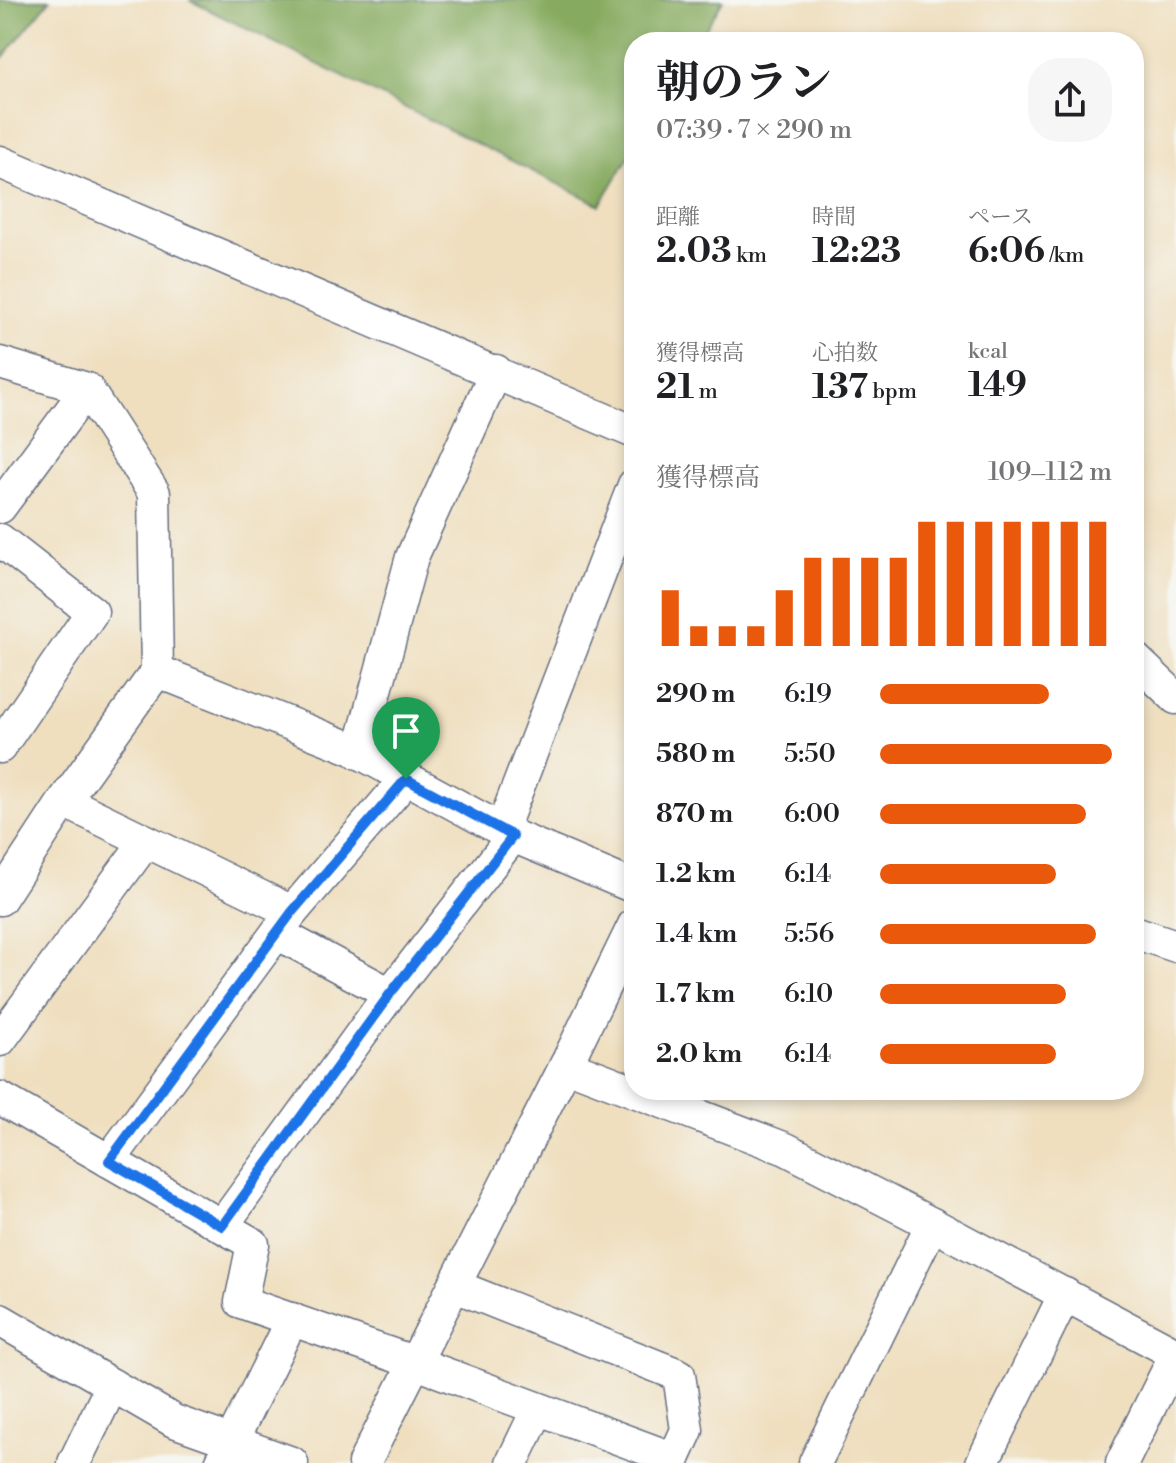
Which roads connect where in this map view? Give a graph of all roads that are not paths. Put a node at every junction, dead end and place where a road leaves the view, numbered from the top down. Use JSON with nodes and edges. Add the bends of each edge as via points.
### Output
{"nodes":[{"id":1,"x":0,"y":162,"type":"edge"},
{"id":2,"x":0,"y":363,"type":"edge"},
{"id":3,"x":496,"y":371,"type":"junction"},
{"id":4,"x":87,"y":389,"type":"junction"},
{"id":5,"x":624,"y":428,"type":"edge"},
{"id":6,"x":0,"y":507,"type":"edge"},
{"id":7,"x":624,"y":513,"type":"edge"},
{"id":8,"x":0,"y":540,"type":"edge"},
{"id":9,"x":1144,"y":668,"type":"edge"},
{"id":10,"x":157,"y":671,"type":"junction"},
{"id":11,"x":1176,"y":698,"type":"edge"},
{"id":12,"x":0,"y":747,"type":"edge"},
{"id":13,"x":359,"y":753,"type":"junction"},
{"id":14,"x":406,"y":779,"type":"junction"},
{"id":15,"x":64,"y":801,"type":"junction"},
{"id":16,"x":508,"y":833,"type":"junction"},
{"id":17,"x":146,"y":841,"type":"junction"},
{"id":18,"x":624,"y":883,"type":"edge"},
{"id":19,"x":0,"y":899,"type":"edge"},
{"id":20,"x":285,"y":923,"type":"junction"},
{"id":21,"x":1144,"y":935,"type":"edge"},
{"id":22,"x":624,"y":946,"type":"edge"},
{"id":23,"x":1176,"y":946,"type":"edge"},
{"id":24,"x":390,"y":994,"type":"junction"},
{"id":25,"x":0,"y":1040,"type":"edge"},
{"id":26,"x":566,"y":1065,"type":"junction"},
{"id":27,"x":624,"y":1087,"type":"edge"},
{"id":28,"x":0,"y":1098,"type":"edge"},
{"id":29,"x":658,"y":1100,"type":"edge"},
{"id":30,"x":109,"y":1161,"type":"junction"},
{"id":31,"x":932,"y":1224,"type":"junction"},
{"id":32,"x":222,"y":1226,"type":"junction"},
{"id":33,"x":455,"y":1286,"type":"junction"},
{"id":34,"x":1065,"y":1294,"type":"junction"},
{"id":35,"x":292,"y":1319,"type":"junction"},
{"id":36,"x":0,"y":1320,"type":"edge"},
{"id":37,"x":1176,"y":1354,"type":"edge"},
{"id":38,"x":416,"y":1363,"type":"junction"},
{"id":39,"x":112,"y":1385,"type":"junction"},
{"id":40,"x":538,"y":1409,"type":"junction"},
{"id":41,"x":226,"y":1452,"type":"edge"},
{"id":42,"x":673,"y":1461,"type":"edge"},
{"id":43,"x":74,"y":1463,"type":"edge"},
{"id":44,"x":292,"y":1463,"type":"edge"},
{"id":45,"x":364,"y":1463,"type":"edge"},
{"id":46,"x":512,"y":1463,"type":"edge"},
{"id":47,"x":815,"y":1463,"type":"edge"},
{"id":48,"x":982,"y":1463,"type":"edge"},
{"id":49,"x":1122,"y":1463,"type":"edge"}],
"edges":[{"from":1,"to":3,"type":"street"},
{"from":2,"to":4,"type":"street"},
{"from":3,"to":5,"type":"street"},
{"from":3,"to":13,"type":"street","via":[[412,557]]},
{"from":4,"to":6,"type":"street"},
{"from":4,"to":10,"type":"street","via":[[154,493]]},
{"from":7,"to":16,"type":"street"},
{"from":8,"to":12,"type":"street","via":[[92,612]]},
{"from":9,"to":11,"type":"street"},
{"from":10,"to":13,"type":"street"},
{"from":10,"to":15,"type":"street"},
{"from":13,"to":14,"type":"street"},
{"from":14,"to":16,"type":"street"},
{"from":14,"to":20,"type":"street"},
{"from":15,"to":17,"type":"street"},
{"from":15,"to":19,"type":"street"},
{"from":16,"to":18,"type":"street"},
{"from":16,"to":24,"type":"street"},
{"from":17,"to":20,"type":"street"},
{"from":17,"to":25,"type":"street"},
{"from":20,"to":24,"type":"street"},
{"from":20,"to":30,"type":"street"},
{"from":21,"to":23,"type":"street"},
{"from":22,"to":26,"type":"street"},
{"from":24,"to":32,"type":"street"},
{"from":26,"to":27,"type":"street"},
{"from":26,"to":33,"type":"street"},
{"from":28,"to":30,"type":"street"},
{"from":29,"to":31,"type":"street","via":[[786,1149]]},
{"from":30,"to":32,"type":"street"},
{"from":31,"to":34,"type":"street"},
{"from":31,"to":47,"type":"street"},
{"from":32,"to":35,"type":"street","via":[[253,1244],[241,1302]]},
{"from":33,"to":38,"type":"street"},
{"from":33,"to":42,"type":"street","via":[[679,1375],[687,1430]]},
{"from":34,"to":37,"type":"street"},
{"from":34,"to":48,"type":"street"},
{"from":35,"to":38,"type":"street"},
{"from":35,"to":41,"type":"street"},
{"from":36,"to":39,"type":"street"},
{"from":37,"to":49,"type":"street"},
{"from":38,"to":40,"type":"street"},
{"from":38,"to":45,"type":"street"},
{"from":39,"to":41,"type":"street"},
{"from":39,"to":43,"type":"street"},
{"from":40,"to":42,"type":"street"},
{"from":40,"to":46,"type":"street"},
{"from":41,"to":44,"type":"street"}]}
